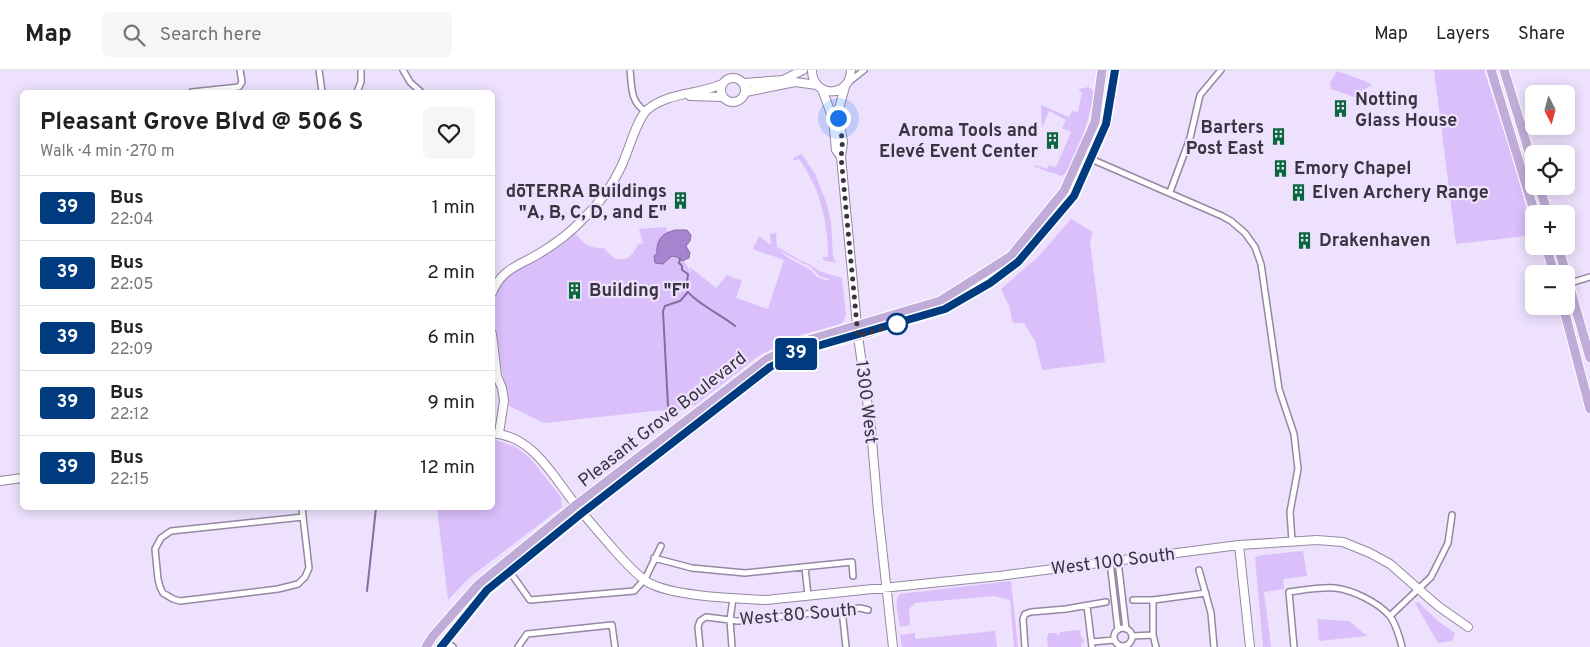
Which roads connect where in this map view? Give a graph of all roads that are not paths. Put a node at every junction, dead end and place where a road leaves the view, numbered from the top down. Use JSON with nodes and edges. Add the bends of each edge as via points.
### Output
{"nodes":[{"id":1,"x":240,"y":70,"type":"edge"},
{"id":2,"x":319,"y":70,"type":"edge"},
{"id":3,"x":361,"y":70,"type":"edge"},
{"id":4,"x":403,"y":70,"type":"edge"},
{"id":5,"x":630,"y":70,"type":"edge"},
{"id":6,"x":803,"y":70,"type":"edge"},
{"id":7,"x":812,"y":70,"type":"edge"},
{"id":8,"x":851,"y":70,"type":"edge"},
{"id":9,"x":864,"y":70,"type":"edge"},
{"id":10,"x":1102,"y":70,"type":"edge"},
{"id":11,"x":1115,"y":70,"type":"edge"},
{"id":12,"x":1221,"y":70,"type":"edge"},
{"id":13,"x":1491,"y":70,"type":"edge"},
{"id":14,"x":1504,"y":70,"type":"edge"},
{"id":15,"x":744,"y":83,"type":"junction"},
{"id":16,"x":722,"y":84,"type":"junction"},
{"id":17,"x":847,"y":84,"type":"junction"},
{"id":18,"x":819,"y":87,"type":"junction"},
{"id":19,"x":208,"y":90,"type":"edge"},
{"id":20,"x":322,"y":90,"type":"edge"},
{"id":21,"x":358,"y":90,"type":"edge"},
{"id":22,"x":419,"y":90,"type":"edge"},
{"id":23,"x":746,"y":92,"type":"junction"},
{"id":24,"x":681,"y":96,"type":"junction"},
{"id":25,"x":723,"y":97,"type":"junction"},
{"id":26,"x":645,"y":111,"type":"junction"},
{"id":27,"x":1527,"y":145,"type":"edge"},
{"id":28,"x":841,"y":156,"type":"junction"},
{"id":29,"x":1081,"y":156,"type":"junction"},
{"id":30,"x":1091,"y":159,"type":"junction"},
{"id":31,"x":1170,"y":192,"type":"junction"},
{"id":32,"x":1532,"y":205,"type":"edge"},
{"id":33,"x":1590,"y":277,"type":"edge"},
{"id":34,"x":1575,"y":282,"type":"edge"},
{"id":35,"x":495,"y":286,"type":"edge"},
{"id":36,"x":1575,"y":302,"type":"edge"},
{"id":37,"x":1565,"y":315,"type":"edge"},
{"id":38,"x":858,"y":331,"type":"junction"},
{"id":39,"x":1590,"y":358,"type":"edge"},
{"id":40,"x":495,"y":359,"type":"edge"},
{"id":41,"x":1590,"y":405,"type":"edge"},
{"id":42,"x":496,"y":433,"type":"edge"},
{"id":43,"x":20,"y":478,"type":"edge"},
{"id":44,"x":0,"y":481,"type":"edge"},
{"id":45,"x":579,"y":509,"type":"junction"},
{"id":46,"x":302,"y":510,"type":"edge"},
{"id":47,"x":1452,"y":516,"type":"dead end"},
{"id":48,"x":303,"y":517,"type":"junction"},
{"id":49,"x":1292,"y":541,"type":"junction"},
{"id":50,"x":1239,"y":545,"type":"junction"},
{"id":51,"x":661,"y":546,"type":"dead end"},
{"id":52,"x":654,"y":558,"type":"junction"},
{"id":53,"x":1114,"y":562,"type":"junction"},
{"id":54,"x":805,"y":567,"type":"junction"},
{"id":55,"x":1198,"y":570,"type":"dead end"},
{"id":56,"x":510,"y":572,"type":"junction"},
{"id":57,"x":853,"y":576,"type":"dead end"},
{"id":58,"x":645,"y":579,"type":"junction"},
{"id":59,"x":886,"y":589,"type":"junction"},
{"id":60,"x":1419,"y":589,"type":"junction"},
{"id":61,"x":1206,"y":593,"type":"junction"},
{"id":62,"x":808,"y":596,"type":"junction"},
{"id":63,"x":733,"y":598,"type":"junction"},
{"id":64,"x":1133,"y":600,"type":"dead end"},
{"id":65,"x":1153,"y":600,"type":"junction"},
{"id":66,"x":1106,"y":602,"type":"dead end"},
{"id":67,"x":1087,"y":606,"type":"junction"},
{"id":68,"x":842,"y":610,"type":"junction"},
{"id":69,"x":868,"y":610,"type":"dead end"},
{"id":70,"x":1390,"y":616,"type":"junction"},
{"id":71,"x":730,"y":620,"type":"junction"},
{"id":72,"x":1468,"y":627,"type":"dead end"},
{"id":73,"x":1126,"y":629,"type":"junction"},
{"id":74,"x":1118,"y":630,"type":"junction"},
{"id":75,"x":1153,"y":635,"type":"junction"},
{"id":76,"x":1132,"y":636,"type":"junction"},
{"id":77,"x":432,"y":639,"type":"junction"},
{"id":78,"x":1114,"y":640,"type":"junction"},
{"id":79,"x":1092,"y":644,"type":"edge"},
{"id":80,"x":426,"y":647,"type":"edge"},
{"id":81,"x":442,"y":647,"type":"edge"},
{"id":82,"x":453,"y":647,"type":"edge"},
{"id":83,"x":518,"y":647,"type":"edge"},
{"id":84,"x":615,"y":647,"type":"edge"},
{"id":85,"x":700,"y":647,"type":"edge"},
{"id":86,"x":732,"y":647,"type":"edge"},
{"id":87,"x":846,"y":647,"type":"edge"},
{"id":88,"x":893,"y":647,"type":"edge"},
{"id":89,"x":1025,"y":647,"type":"edge"},
{"id":90,"x":1156,"y":647,"type":"edge"},
{"id":91,"x":1214,"y":647,"type":"edge"},
{"id":92,"x":1250,"y":647,"type":"edge"},
{"id":93,"x":1294,"y":647,"type":"edge"},
{"id":94,"x":1402,"y":647,"type":"edge"}],
"edges":[{"from":1,"to":19,"type":"street","via":[[242,82],[239,86]]},
{"from":2,"to":20,"type":"street"},
{"from":3,"to":21,"type":"street"},
{"from":4,"to":22,"type":"street"},
{"from":5,"to":26,"type":"street","via":[[634,99]]},
{"from":6,"to":15,"type":"street","via":[[783,80]]},
{"from":7,"to":18,"type":"street","via":[[812,77]]},
{"from":8,"to":17,"type":"street"},
{"from":9,"to":17,"type":"street"},
{"from":10,"to":29,"type":"main road","name":"Pleasant Grove Boulevard","via":[[1095,122]]},
{"from":11,"to":30,"type":"main road","name":"Pleasant Grove Boulevard","via":[[1106,124]]},
{"from":12,"to":31,"type":"street","via":[[1200,95],[1190,138]]},
{"from":13,"to":32,"type":"main road"},
{"from":14,"to":27,"type":"main road"},
{"from":15,"to":16,"type":"street","via":[[734,77]]},
{"from":15,"to":23,"type":"street"},
{"from":16,"to":24,"type":"street"},
{"from":16,"to":25,"type":"street"},
{"from":17,"to":18,"type":"street","via":[[834,92]]},
{"from":17,"to":28,"type":"street","via":[[838,112]]},
{"from":18,"to":23,"type":"street","via":[[795,82]]},
{"from":18,"to":28,"type":"street","via":[[833,119],[836,150]]},
{"from":23,"to":25,"type":"street","via":[[742,99],[734,102]]},
{"from":24,"to":25,"type":"street"},
{"from":24,"to":26,"type":"street","via":[[667,99]]},
{"from":26,"to":35,"type":"street","via":[[621,168],[598,202],[556,242],[508,270]]},
{"from":28,"to":38,"type":"street","name":"1300 West"},
{"from":29,"to":30,"type":"street"},
{"from":29,"to":38,"type":"main road","name":"Pleasant Grove Boulevard","via":[[1064,191],[1011,256],[940,302]]},
{"from":30,"to":31,"type":"street"},
{"from":30,"to":38,"type":"main road","name":"Pleasant Grove Boulevard","via":[[1074,196],[1018,262],[990,283],[945,309]]},
{"from":31,"to":49,"type":"street","via":[[1222,216],[1239,227],[1255,247],[1263,271],[1279,389],[1294,434],[1298,469],[1290,512]]},
{"from":33,"to":34,"type":"street"},
{"from":36,"to":39,"type":"main road"},
{"from":37,"to":41,"type":"main road"},
{"from":38,"to":45,"type":"main road","name":"Pleasant Grove Boulevard","via":[[805,342],[767,359]]},
{"from":38,"to":59,"type":"street","name":"1300 West"},
{"from":40,"to":42,"type":"street","via":[[504,401]]},
{"from":42,"to":45,"type":"street","name":"West 100 South","via":[[527,446],[543,460]]},
{"from":43,"to":44,"type":"street"},
{"from":45,"to":56,"type":"main road","name":"Pleasant Grove Boulevard"},
{"from":45,"to":58,"type":"street","name":"West 100 South","via":[[633,571]]},
{"from":45,"to":77,"type":"main road","name":"Pleasant Grove Boulevard","via":[[478,585]]},
{"from":46,"to":48,"type":"street"},
{"from":47,"to":60,"type":"street","via":[[1448,543],[1431,577]]},
{"from":48,"to":48,"type":"street","via":[[171,531],[161,538],[155,549],[160,587],[168,596],[180,601],[298,584],[309,568]]},
{"from":49,"to":50,"type":"street","name":"West 100 South"},
{"from":49,"to":60,"type":"street","name":"West 100 South","via":[[1343,542],[1390,564]]},
{"from":50,"to":53,"type":"street","name":"West 100 South"},
{"from":50,"to":92,"type":"street"},
{"from":51,"to":52,"type":"street"},
{"from":52,"to":54,"type":"street","via":[[692,568],[745,573]]},
{"from":52,"to":58,"type":"street"},
{"from":53,"to":59,"type":"street","name":"West 100 South"},
{"from":53,"to":73,"type":"street"},
{"from":53,"to":74,"type":"street"},
{"from":54,"to":57,"type":"street","via":[[852,562]]},
{"from":54,"to":62,"type":"street"},
{"from":55,"to":61,"type":"street"},
{"from":56,"to":58,"type":"street","via":[[530,600],[634,590]]},
{"from":56,"to":81,"type":"main road","name":"Pleasant Grove Boulevard","via":[[487,590]]},
{"from":58,"to":63,"type":"street","name":"West 100 South","via":[[668,590]]},
{"from":59,"to":62,"type":"street","name":"West 100 South"},
{"from":59,"to":88,"type":"street","name":"1300 West"},
{"from":60,"to":70,"type":"street"},
{"from":60,"to":72,"type":"street","name":"West 100 South"},
{"from":61,"to":65,"type":"street"},
{"from":61,"to":91,"type":"street"},
{"from":62,"to":63,"type":"street","name":"West 100 South","via":[[766,600]]},
{"from":63,"to":71,"type":"street"},
{"from":64,"to":65,"type":"street"},
{"from":65,"to":75,"type":"street"},
{"from":66,"to":67,"type":"street"},
{"from":67,"to":79,"type":"street"},
{"from":67,"to":89,"type":"street","via":[[1025,614]]},
{"from":68,"to":69,"type":"street","name":"West 80 South"},
{"from":68,"to":71,"type":"street","name":"West 80 South"},
{"from":68,"to":87,"type":"street"},
{"from":70,"to":93,"type":"street","via":[[1356,594],[1336,588],[1289,592]]},
{"from":70,"to":94,"type":"street"},
{"from":71,"to":85,"type":"street","name":"West 80 South","via":[[706,617],[700,621]]},
{"from":71,"to":86,"type":"street"},
{"from":73,"to":74,"type":"street"},
{"from":73,"to":76,"type":"street"},
{"from":74,"to":78,"type":"street"},
{"from":75,"to":76,"type":"street"},
{"from":75,"to":90,"type":"street"},
{"from":76,"to":78,"type":"street","via":[[1126,646],[1120,646]]},
{"from":77,"to":80,"type":"main road","name":"Pleasant Grove Boulevard"},
{"from":77,"to":81,"type":"street"},
{"from":78,"to":79,"type":"street"},
{"from":81,"to":82,"type":"street","via":[[449,644]]},
{"from":83,"to":84,"type":"street","via":[[527,634],[612,625]]}]}
